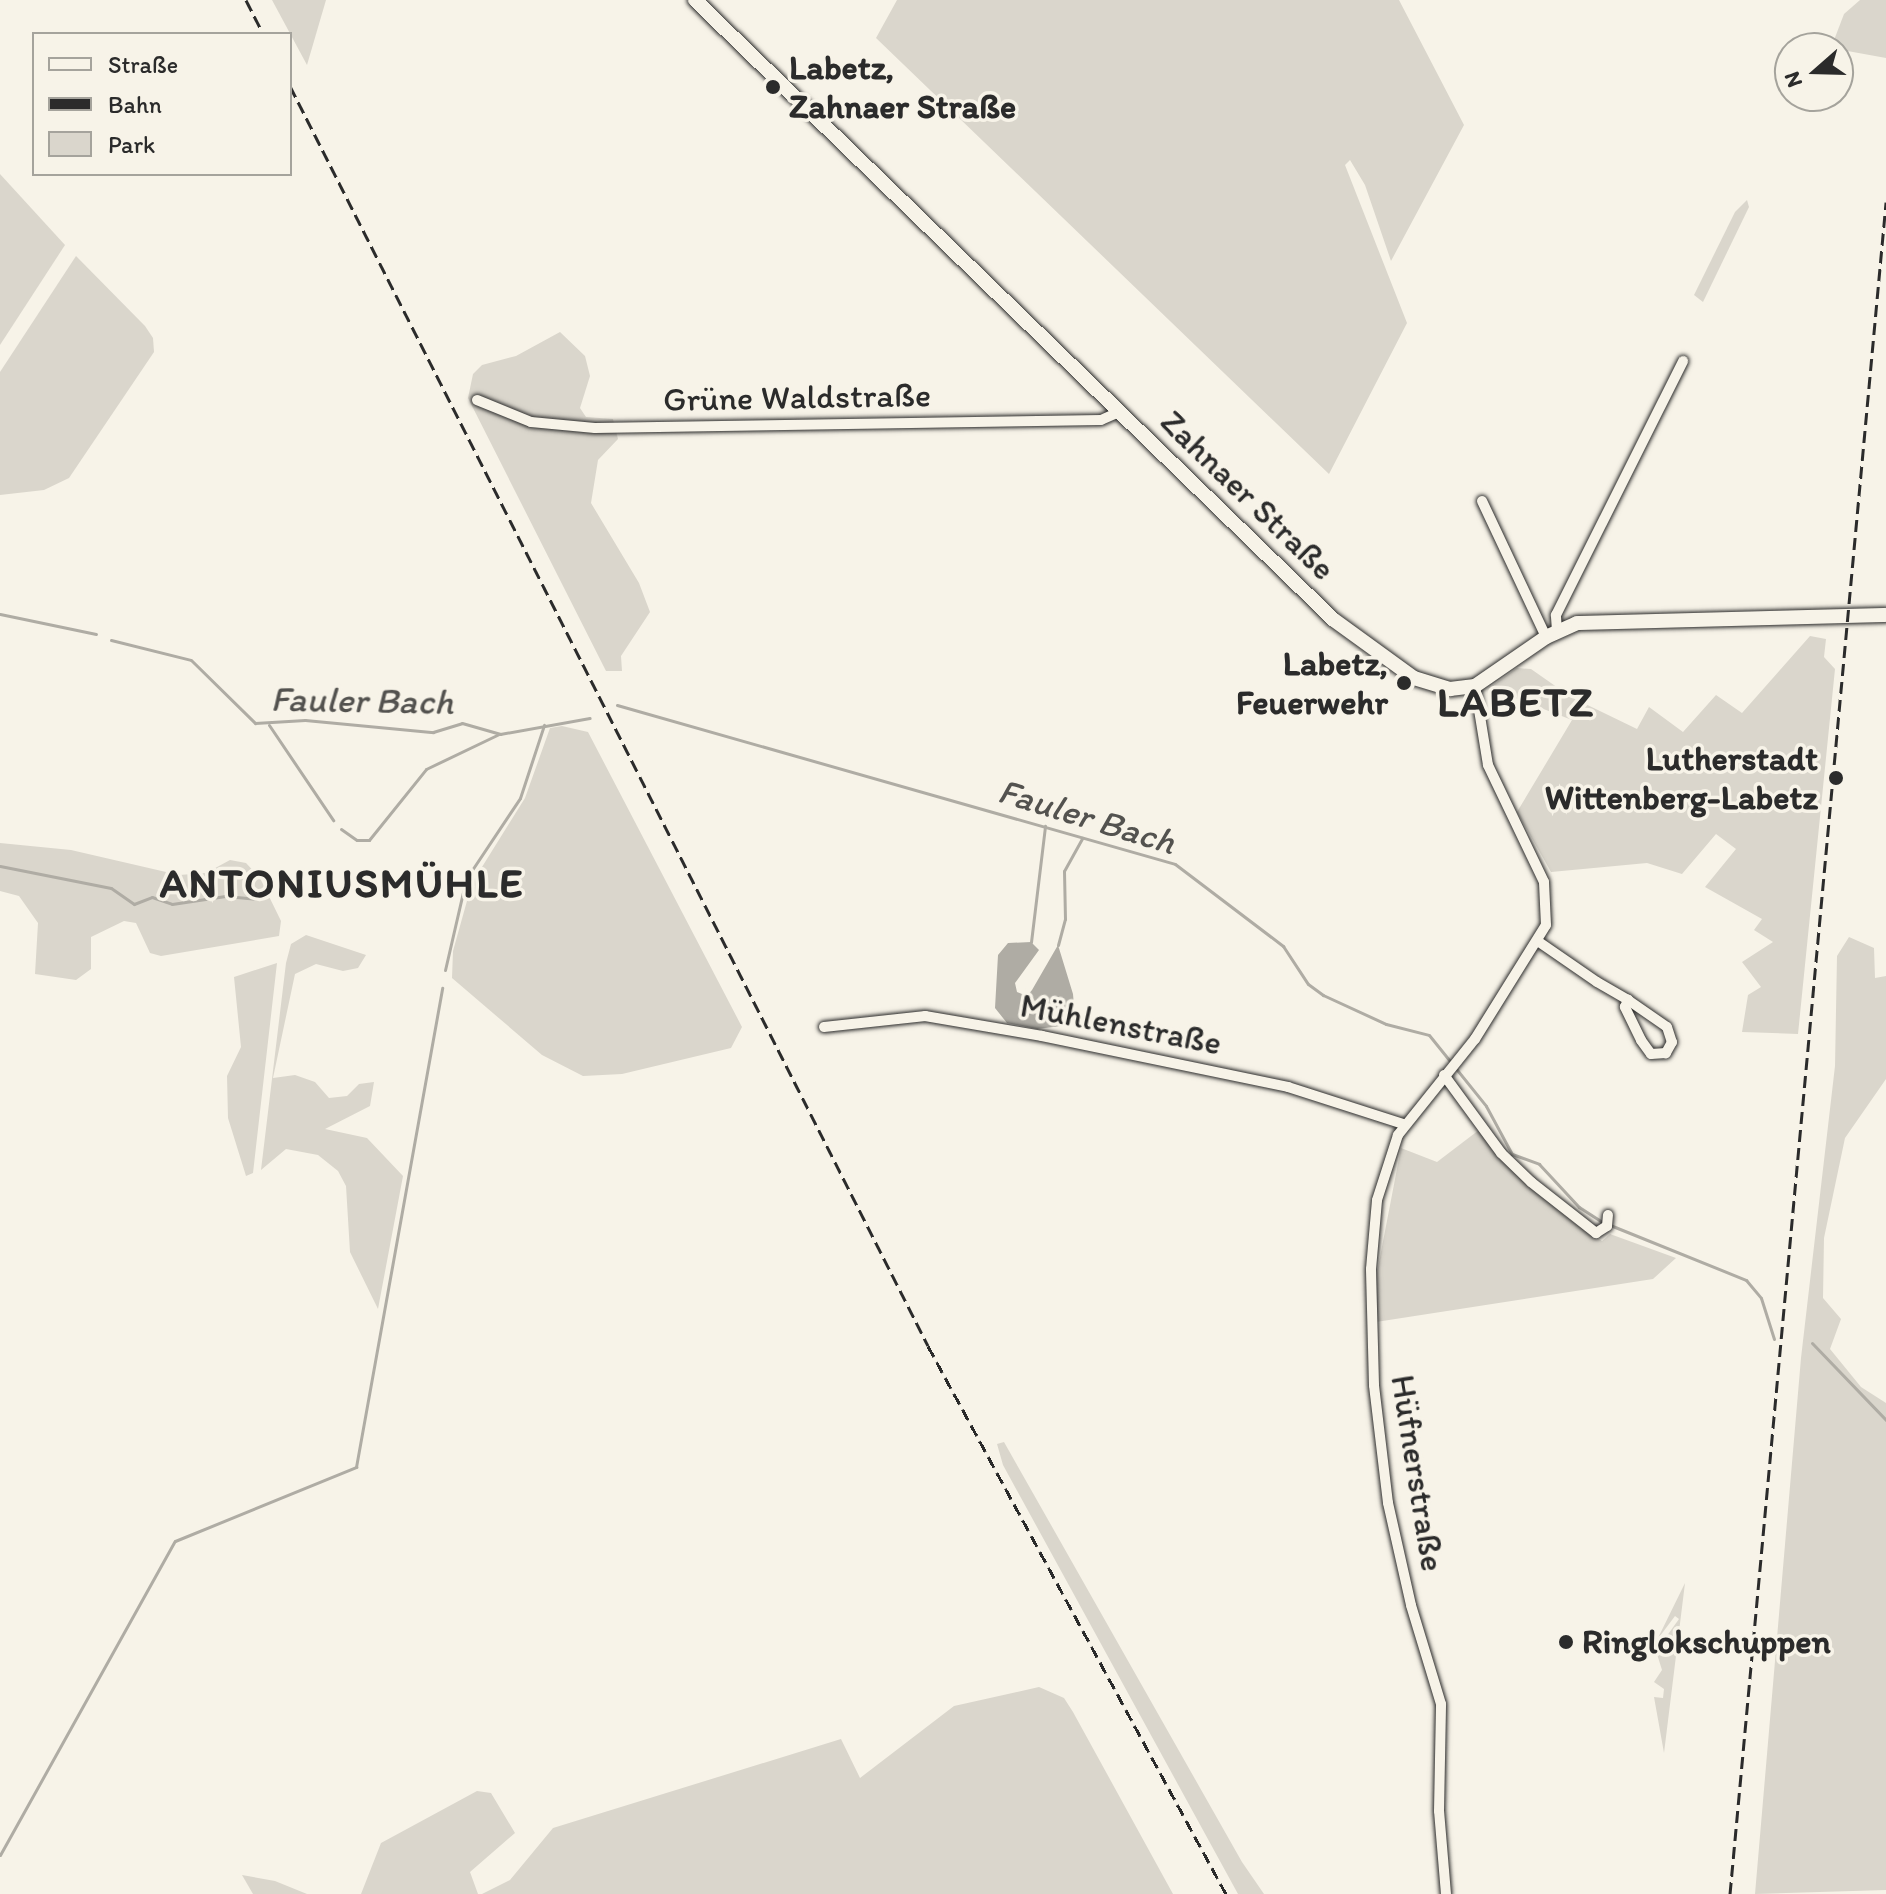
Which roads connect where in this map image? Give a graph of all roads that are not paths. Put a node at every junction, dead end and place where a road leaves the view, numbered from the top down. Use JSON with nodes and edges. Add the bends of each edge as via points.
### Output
{"nodes":[{"id":1,"x":695,"y":0,"type":"edge"},
{"id":2,"x":1683,"y":361,"type":"dead end"},
{"id":3,"x":477,"y":400,"type":"dead end"},
{"id":4,"x":1119,"y":412,"type":"junction"},
{"id":5,"x":1482,"y":501,"type":"dead end"},
{"id":6,"x":1886,"y":615,"type":"edge"},
{"id":7,"x":1552,"y":634,"type":"junction"},
{"id":8,"x":1475,"y":686,"type":"junction"},
{"id":9,"x":1539,"y":942,"type":"junction"},
{"id":10,"x":1628,"y":1000,"type":"junction"},
{"id":11,"x":824,"y":1027,"type":"dead end"},
{"id":12,"x":1446,"y":1073,"type":"junction"},
{"id":13,"x":1403,"y":1124,"type":"junction"},
{"id":14,"x":1608,"y":1215,"type":"dead end"},
{"id":15,"x":1446,"y":1894,"type":"edge"}],
"edges":[{"from":1,"to":4,"type":"main road","name":"Zahnaer Straße"},
{"from":2,"to":7,"type":"street","via":[[1556,615]]},
{"from":3,"to":4,"type":"street","name":"Grüne Waldstraße","via":[[531,422],[595,428],[1101,420]]},
{"from":4,"to":8,"type":"main road","name":"Zahnaer Straße","via":[[1361,643],[1432,686]]},
{"from":5,"to":7,"type":"street"},
{"from":6,"to":7,"type":"main road","via":[[1588,622]]},
{"from":7,"to":8,"type":"main road"},
{"from":8,"to":9,"type":"street","name":"Hüfnerstraße","via":[[1488,765],[1544,882],[1548,915]]},
{"from":9,"to":10,"type":"street"},
{"from":9,"to":12,"type":"street","name":"Hüfnerstraße"},
{"from":10,"to":10,"type":"street","via":[[1667,1027],[1672,1042],[1666,1053],[1651,1054],[1625,1007]]},
{"from":11,"to":13,"type":"street","name":"Mühlenstraße","via":[[925,1016],[1288,1087]]},
{"from":12,"to":13,"type":"street","name":"Hüfnerstraße"},
{"from":12,"to":14,"type":"street","via":[[1501,1153],[1531,1182],[1596,1233],[1607,1226]]},
{"from":13,"to":15,"type":"street","name":"Hüfnerstraße","via":[[1375,1213],[1372,1368],[1388,1503],[1441,1704],[1439,1811]]}]}
